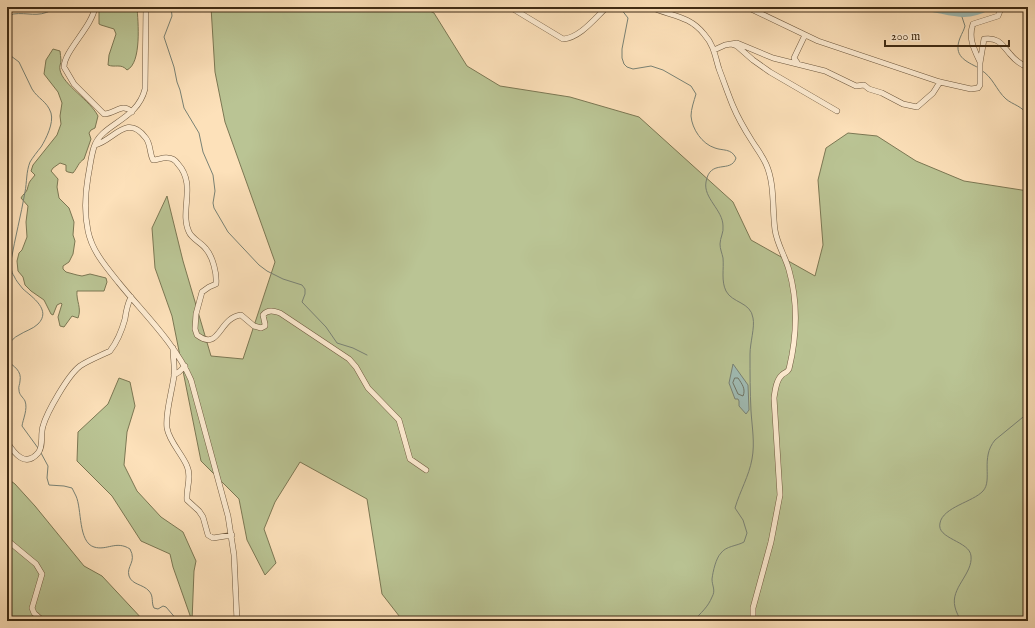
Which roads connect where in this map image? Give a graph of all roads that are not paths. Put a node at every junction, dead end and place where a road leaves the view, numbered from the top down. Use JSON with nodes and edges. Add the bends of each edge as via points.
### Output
{"nodes":[{"id":1,"x":96,"y":7,"type":"edge"},
{"id":2,"x":146,"y":7,"type":"edge"},
{"id":3,"x":510,"y":7,"type":"edge"},
{"id":4,"x":607,"y":7,"type":"edge"},
{"id":5,"x":651,"y":7,"type":"edge"},
{"id":6,"x":747,"y":7,"type":"edge"},
{"id":7,"x":998,"y":7,"type":"edge"},
{"id":8,"x":516,"y":9,"type":"edge"},
{"id":9,"x":805,"y":35,"type":"junction"},
{"id":10,"x":732,"y":44,"type":"junction"},
{"id":11,"x":714,"y":50,"type":"junction"},
{"id":12,"x":980,"y":63,"type":"junction"},
{"id":13,"x":798,"y":64,"type":"junction"},
{"id":14,"x":1028,"y":68,"type":"edge"},
{"id":15,"x":940,"y":82,"type":"junction"},
{"id":16,"x":837,"y":111,"type":"dead end"},
{"id":17,"x":132,"y":112,"type":"junction"},
{"id":18,"x":95,"y":145,"type":"junction"},
{"id":19,"x":131,"y":297,"type":"junction"},
{"id":20,"x":172,"y":346,"type":"junction"},
{"id":21,"x":185,"y":366,"type":"junction"},
{"id":22,"x":174,"y":375,"type":"junction"},
{"id":23,"x":7,"y":442,"type":"edge"},
{"id":24,"x":426,"y":470,"type":"dead end"},
{"id":25,"x":232,"y":535,"type":"junction"},
{"id":26,"x":7,"y":540,"type":"edge"},
{"id":27,"x":43,"y":621,"type":"edge"},
{"id":28,"x":237,"y":621,"type":"edge"},
{"id":29,"x":753,"y":621,"type":"edge"}],
"edges":[{"from":1,"to":17,"type":"street","via":[[64,67],[74,84],[104,114],[124,108]]},
{"from":2,"to":17,"type":"street","via":[[145,89],[143,99]]},
{"from":3,"to":8,"type":"street"},
{"from":4,"to":8,"type":"street","via":[[569,39],[563,39]]},
{"from":5,"to":11,"type":"street","via":[[695,25],[704,33]]},
{"from":6,"to":9,"type":"street"},
{"from":7,"to":12,"type":"street","via":[[998,16],[973,24],[970,35]]},
{"from":9,"to":13,"type":"street","via":[[794,58]]},
{"from":9,"to":15,"type":"street"},
{"from":10,"to":11,"type":"street"},
{"from":10,"to":13,"type":"street","via":[[737,43]]},
{"from":10,"to":16,"type":"street","via":[[788,84]]},
{"from":11,"to":29,"type":"street","via":[[737,115],[767,165],[777,241],[789,269],[796,324],[790,367],[779,379],[775,391],[779,500]]},
{"from":12,"to":14,"type":"street","via":[[984,39],[992,38]]},
{"from":12,"to":15,"type":"street","via":[[978,88],[971,89]]},
{"from":13,"to":15,"type":"street","via":[[825,71],[856,86],[882,92],[914,107],[930,96]]},
{"from":17,"to":18,"type":"street","via":[[102,136]]},
{"from":18,"to":19,"type":"street","via":[[85,196],[88,232],[95,252]]},
{"from":18,"to":24,"type":"street","via":[[101,144],[125,127],[133,128],[145,137],[153,160],[172,159],[184,171],[188,192],[188,228],[190,234],[206,249],[217,278],[216,284],[202,292],[196,314],[197,335],[211,340],[229,320],[241,315],[254,326],[261,328],[265,326],[265,313],[272,310],[280,312],[349,359],[368,388],[399,420],[410,459]]},
{"from":19,"to":20,"type":"street"},
{"from":19,"to":23,"type":"street","via":[[126,306],[122,327],[110,351],[78,367],[69,379],[42,428],[42,443],[38,453],[31,458],[19,458]]},
{"from":20,"to":21,"type":"street"},
{"from":20,"to":22,"type":"street"},
{"from":21,"to":22,"type":"street"},
{"from":21,"to":25,"type":"street","via":[[198,402]]},
{"from":22,"to":25,"type":"street","via":[[167,426],[170,437],[190,474],[187,500],[203,517],[208,535],[213,538]]},
{"from":25,"to":28,"type":"street"},
{"from":26,"to":27,"type":"street","via":[[33,561],[42,574],[32,608]]}]}
